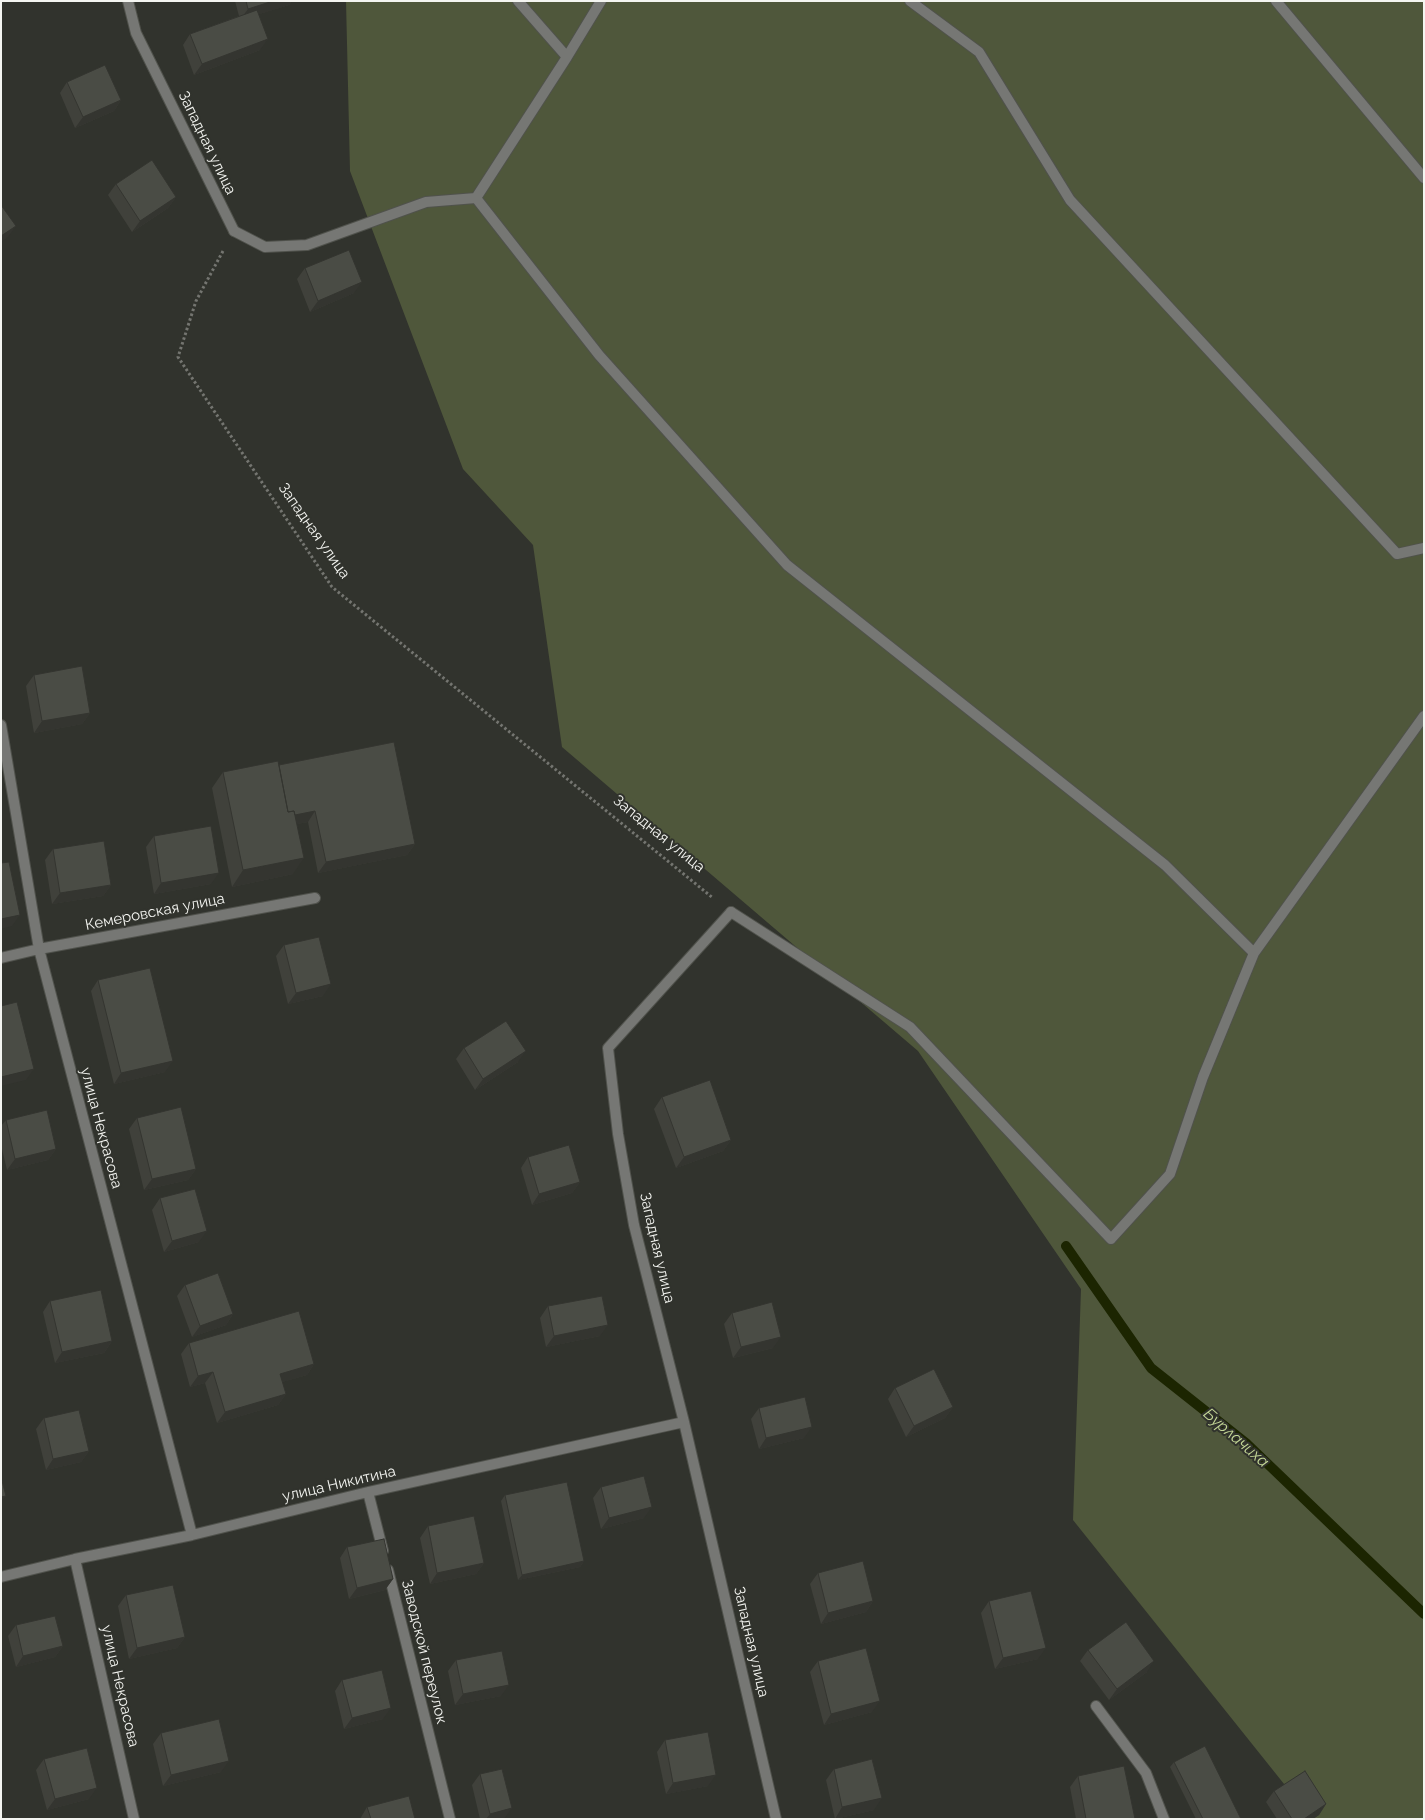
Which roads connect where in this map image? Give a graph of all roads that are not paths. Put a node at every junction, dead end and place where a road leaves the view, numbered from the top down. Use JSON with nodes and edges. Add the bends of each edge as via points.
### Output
{"nodes":[{"id":1,"x":128,"y":1,"type":"edge"},
{"id":2,"x":518,"y":1,"type":"edge"},
{"id":3,"x":601,"y":1,"type":"edge"},
{"id":4,"x":910,"y":1,"type":"edge"},
{"id":5,"x":1276,"y":1,"type":"edge"},
{"id":6,"x":567,"y":58,"type":"junction"},
{"id":7,"x":1424,"y":178,"type":"edge"},
{"id":8,"x":476,"y":198,"type":"junction"},
{"id":9,"x":1424,"y":548,"type":"edge"},
{"id":10,"x":1424,"y":716,"type":"edge"},
{"id":11,"x":1,"y":725,"type":"edge"},
{"id":12,"x":315,"y":898,"type":"dead end"},
{"id":13,"x":39,"y":949,"type":"junction"},
{"id":14,"x":1254,"y":953,"type":"junction"},
{"id":15,"x":1,"y":958,"type":"edge"},
{"id":16,"x":684,"y":1422,"type":"junction"},
{"id":17,"x":368,"y":1492,"type":"junction"},
{"id":18,"x":192,"y":1535,"type":"junction"},
{"id":19,"x":75,"y":1559,"type":"junction"},
{"id":20,"x":1,"y":1577,"type":"edge"},
{"id":21,"x":1096,"y":1706,"type":"dead end"},
{"id":22,"x":134,"y":1819,"type":"edge"},
{"id":23,"x":450,"y":1819,"type":"edge"},
{"id":24,"x":776,"y":1819,"type":"edge"},
{"id":25,"x":1164,"y":1819,"type":"edge"}],
"edges":[{"from":1,"to":8,"type":"street","name":"Западная улица","via":[[136,33],[234,231],[265,247],[308,245],[426,202]]},
{"from":2,"to":6,"type":"street"},
{"from":3,"to":6,"type":"street"},
{"from":4,"to":9,"type":"street","via":[[979,52],[1070,200],[1397,554]]},
{"from":5,"to":7,"type":"street"},
{"from":6,"to":8,"type":"street"},
{"from":8,"to":14,"type":"street","via":[[599,354],[787,565],[1165,865]]},
{"from":10,"to":14,"type":"street"},
{"from":11,"to":13,"type":"street","name":"улица Некрасова"},
{"from":12,"to":13,"type":"street","name":"Кемеровская улица"},
{"from":13,"to":15,"type":"street","name":"Кемеровская улица"},
{"from":13,"to":18,"type":"street","name":"улица Некрасова"},
{"from":14,"to":16,"type":"street","name":"Западная улица","via":[[1204,1076],[1170,1174],[1111,1239],[910,1027],[731,912],[608,1048],[618,1134],[634,1225]]},
{"from":16,"to":17,"type":"street","name":"улица Никитина"},
{"from":16,"to":24,"type":"street","name":"Западная улица"},
{"from":17,"to":18,"type":"street","name":"улица Никитина"},
{"from":17,"to":23,"type":"street","name":"Заводской переулок"},
{"from":18,"to":19,"type":"street","name":"улица Никитина"},
{"from":19,"to":20,"type":"street","name":"улица Никитина"},
{"from":19,"to":22,"type":"street","name":"улица Некрасова"},
{"from":21,"to":25,"type":"street","via":[[1146,1773]]}]}
